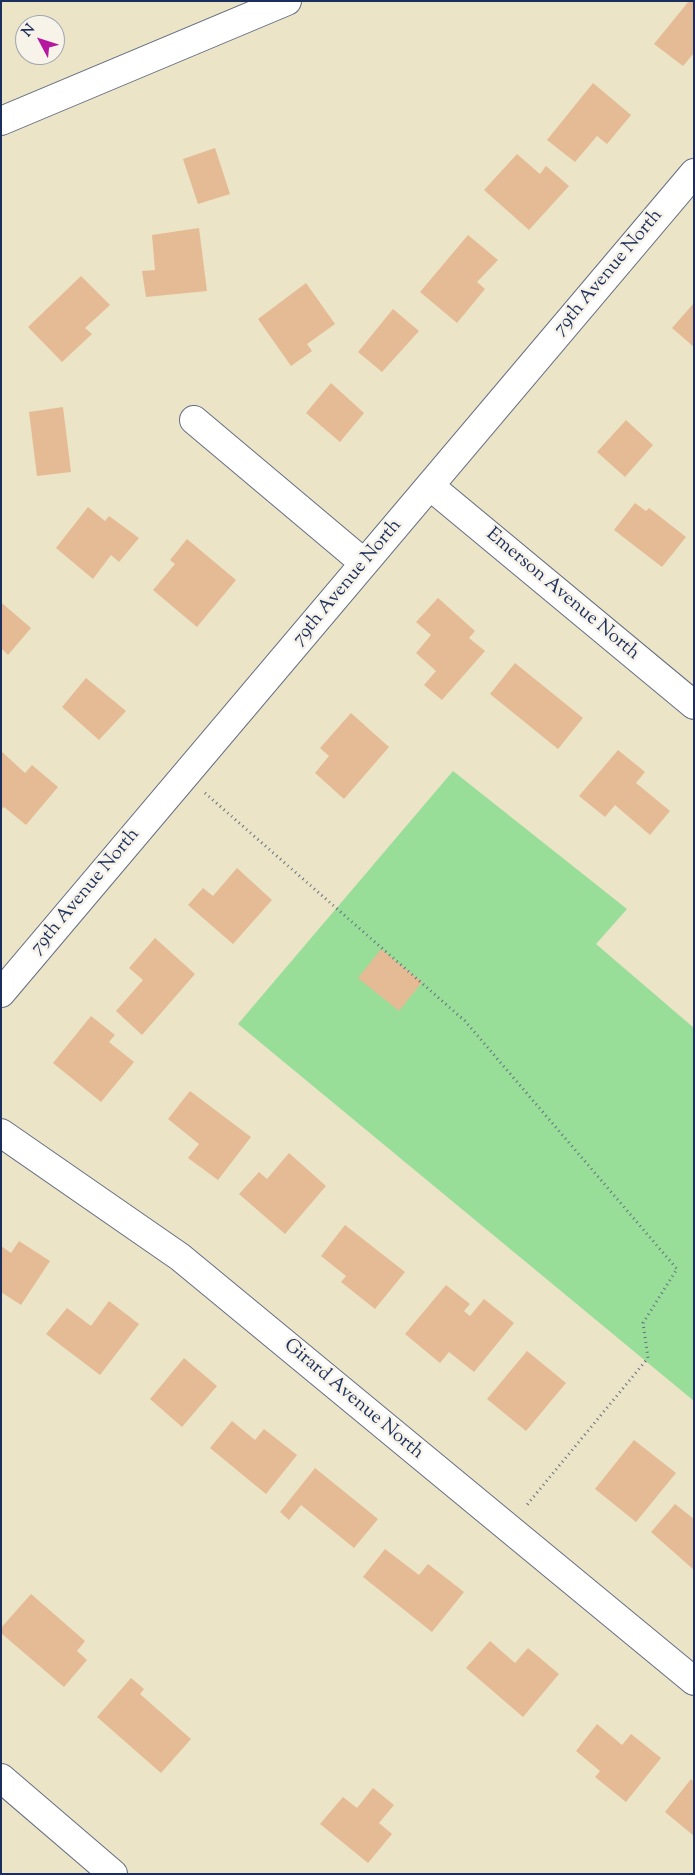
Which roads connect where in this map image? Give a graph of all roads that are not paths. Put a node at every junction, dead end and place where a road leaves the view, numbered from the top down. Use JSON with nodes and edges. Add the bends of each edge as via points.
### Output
{"nodes":[{"id":1,"x":287,"y":1,"type":"edge"},
{"id":2,"x":1,"y":121,"type":"edge"},
{"id":3,"x":694,"y":173,"type":"edge"},
{"id":4,"x":194,"y":420,"type":"dead end"},
{"id":5,"x":430,"y":486,"type":"junction"},
{"id":6,"x":364,"y":564,"type":"junction"},
{"id":7,"x":694,"y":705,"type":"edge"},
{"id":8,"x":1,"y":993,"type":"edge"},
{"id":9,"x":1,"y":1133,"type":"edge"},
{"id":10,"x":694,"y":1681,"type":"edge"},
{"id":11,"x":1,"y":1778,"type":"edge"},
{"id":12,"x":113,"y":1874,"type":"edge"}],
"edges":[{"from":1,"to":2,"type":"main road"},
{"from":3,"to":5,"type":"main road","name":"79th Avenue North"},
{"from":4,"to":6,"type":"main road"},
{"from":5,"to":6,"type":"main road","name":"79th Avenue North"},
{"from":5,"to":7,"type":"main road","name":"Emerson Avenue North"},
{"from":6,"to":8,"type":"main road","name":"79th Avenue North"},
{"from":9,"to":10,"type":"main road","name":"Girard Avenue North","via":[[180,1257]]},
{"from":11,"to":12,"type":"main road"}]}
